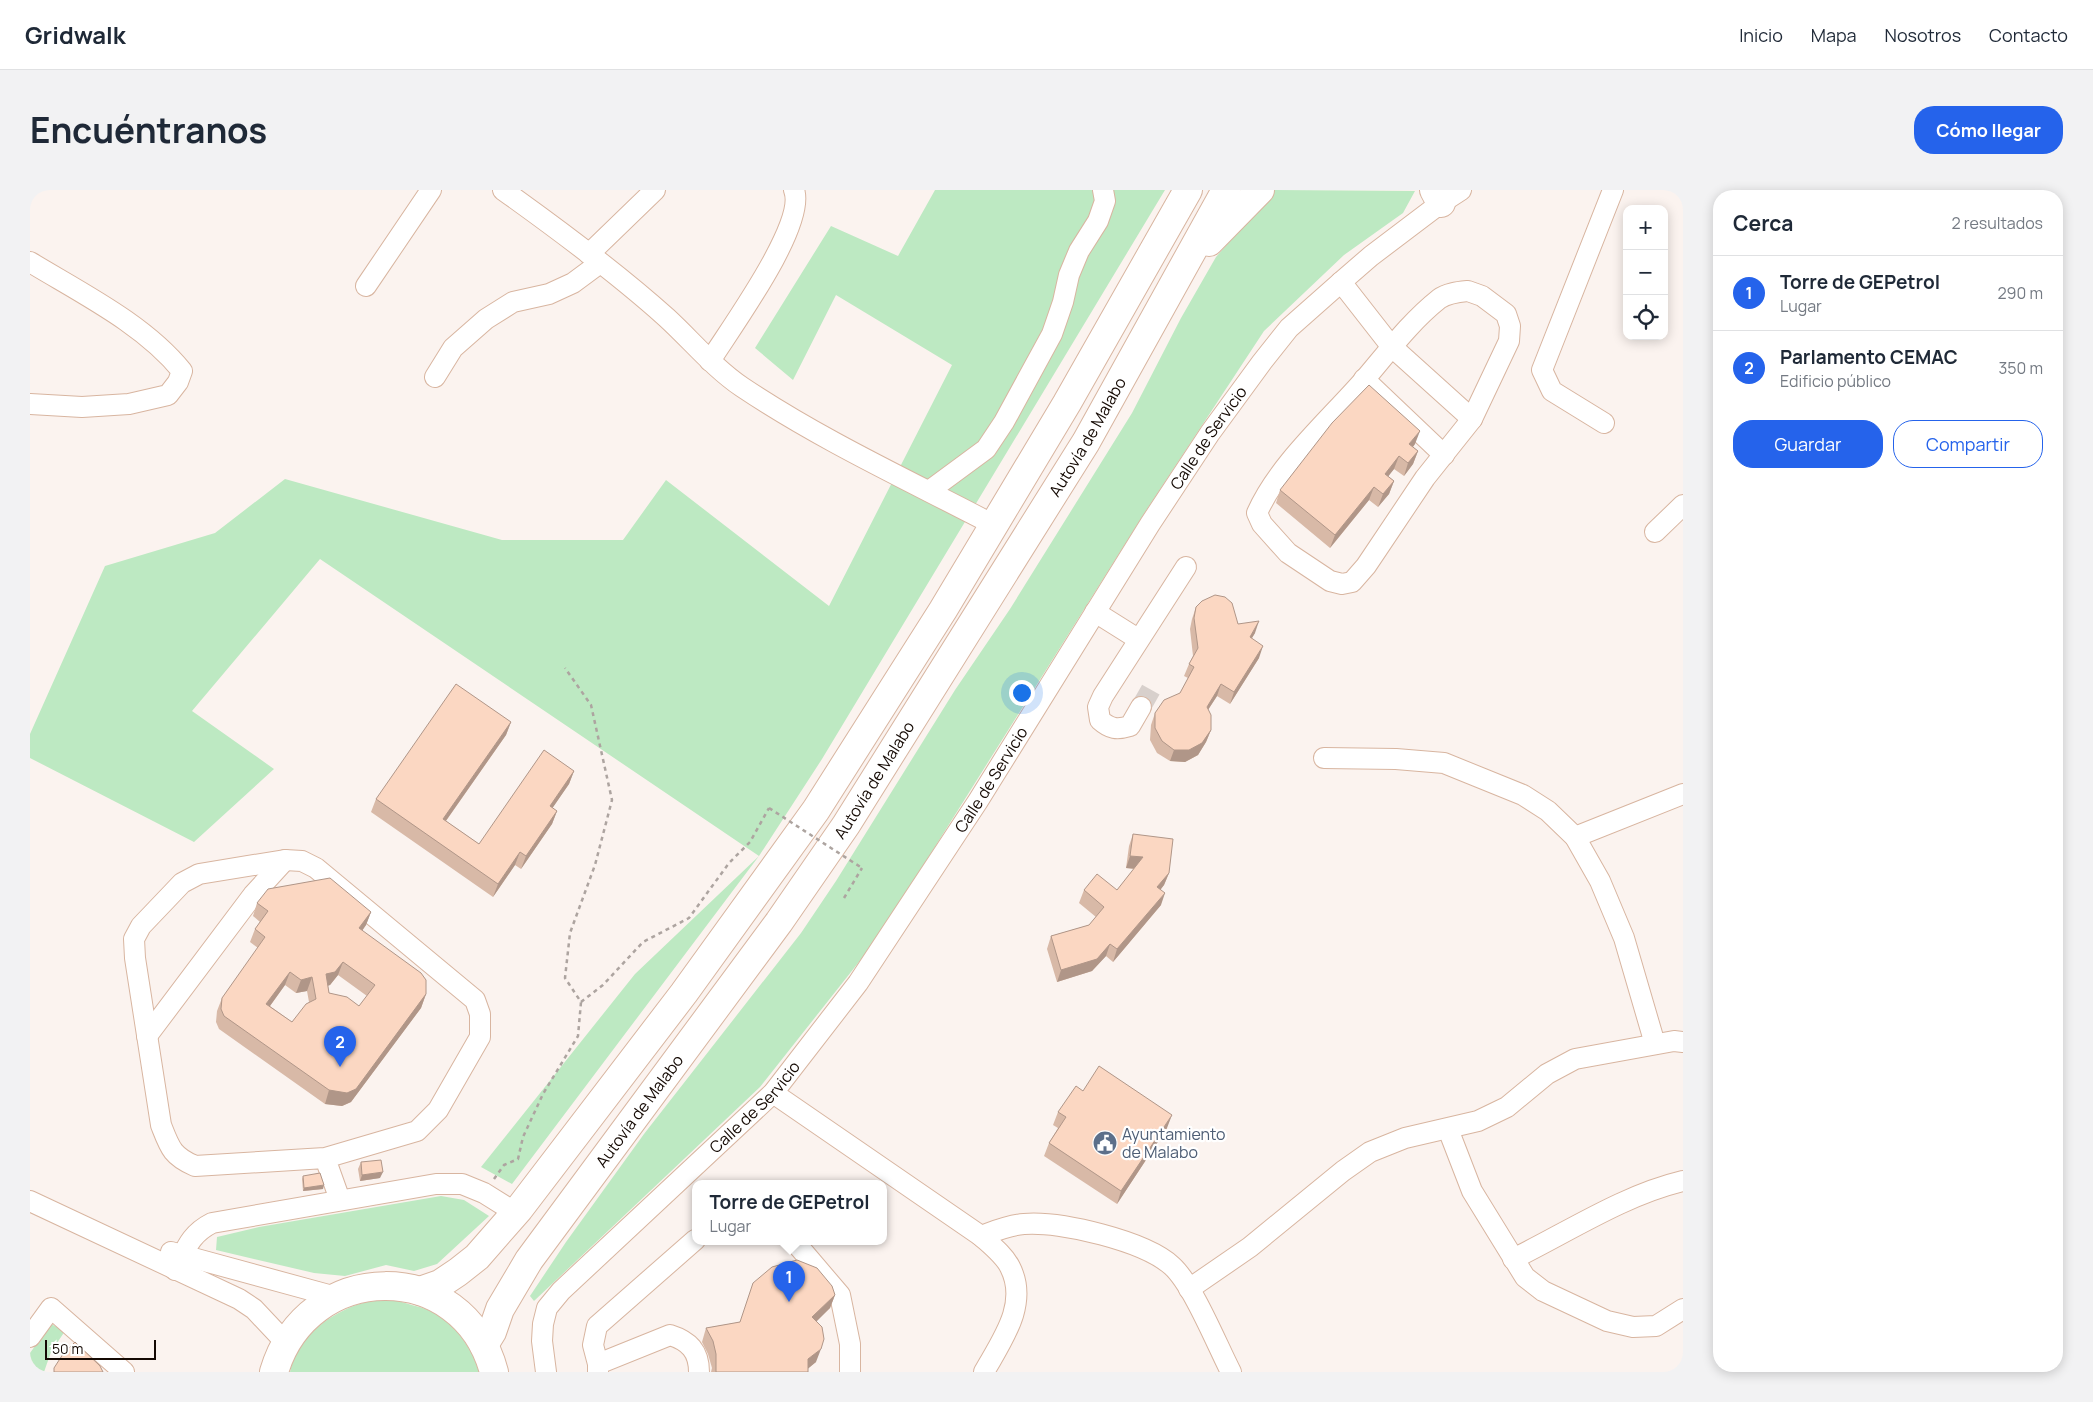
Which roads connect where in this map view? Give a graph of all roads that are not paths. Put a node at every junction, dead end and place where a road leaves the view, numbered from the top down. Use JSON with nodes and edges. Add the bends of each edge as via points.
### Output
{"nodes":[{"id":1,"x":431,"y":190,"type":"edge"},
{"id":2,"x":503,"y":190,"type":"edge"},
{"id":3,"x":655,"y":190,"type":"edge"},
{"id":4,"x":794,"y":190,"type":"edge"},
{"id":5,"x":1103,"y":190,"type":"edge"},
{"id":6,"x":1188,"y":190,"type":"edge"},
{"id":7,"x":1226,"y":190,"type":"edge"},
{"id":8,"x":1260,"y":190,"type":"edge"},
{"id":9,"x":1612,"y":190,"type":"edge"},
{"id":10,"x":1446,"y":194,"type":"edge"},
{"id":11,"x":594,"y":258,"type":"junction"},
{"id":12,"x":30,"y":262,"type":"edge"},
{"id":13,"x":1180,"y":275,"type":"junction"},
{"id":14,"x":1341,"y":282,"type":"junction"},
{"id":15,"x":366,"y":286,"type":"dead end"},
{"id":16,"x":1391,"y":346,"type":"junction"},
{"id":17,"x":710,"y":361,"type":"junction"},
{"id":18,"x":435,"y":377,"type":"dead end"},
{"id":19,"x":1364,"y":379,"type":"junction"},
{"id":20,"x":30,"y":404,"type":"edge"},
{"id":21,"x":1472,"y":419,"type":"junction"},
{"id":22,"x":1604,"y":423,"type":"dead end"},
{"id":23,"x":1444,"y":455,"type":"junction"},
{"id":24,"x":929,"y":491,"type":"junction"},
{"id":25,"x":1683,"y":505,"type":"edge"},
{"id":26,"x":994,"y":525,"type":"junction"},
{"id":27,"x":1655,"y":532,"type":"dead end"},
{"id":28,"x":1186,"y":567,"type":"dead end"},
{"id":29,"x":1095,"y":612,"type":"junction"},
{"id":30,"x":1138,"y":639,"type":"junction"},
{"id":31,"x":1141,"y":707,"type":"tunnel mouth"},
{"id":32,"x":1324,"y":758,"type":"dead end"},
{"id":33,"x":1683,"y":794,"type":"edge"},
{"id":34,"x":1575,"y":837,"type":"junction"},
{"id":35,"x":285,"y":860,"type":"junction"},
{"id":36,"x":147,"y":1036,"type":"junction"},
{"id":37,"x":1683,"y":1042,"type":"edge"},
{"id":38,"x":1655,"y":1044,"type":"junction"},
{"id":39,"x":773,"y":1094,"type":"junction"},
{"id":40,"x":1448,"y":1129,"type":"junction"},
{"id":41,"x":325,"y":1158,"type":"junction"},
{"id":42,"x":1683,"y":1181,"type":"edge"},
{"id":43,"x":340,"y":1200,"type":"junction"},
{"id":44,"x":30,"y":1201,"type":"edge"},
{"id":45,"x":516,"y":1213,"type":"junction"},
{"id":46,"x":981,"y":1236,"type":"junction"},
{"id":47,"x":692,"y":1243,"type":"edge"},
{"id":48,"x":797,"y":1245,"type":"edge"},
{"id":49,"x":1513,"y":1259,"type":"junction"},
{"id":50,"x":179,"y":1262,"type":"junction"},
{"id":51,"x":1189,"y":1289,"type":"junction"},
{"id":52,"x":420,"y":1291,"type":"junction"},
{"id":53,"x":336,"y":1296,"type":"junction"},
{"id":54,"x":1683,"y":1309,"type":"edge"},
{"id":55,"x":30,"y":1337,"type":"edge"},
{"id":56,"x":286,"y":1343,"type":"junction"},
{"id":57,"x":484,"y":1345,"type":"junction"},
{"id":58,"x":598,"y":1368,"type":"edge"},
{"id":59,"x":124,"y":1372,"type":"edge"},
{"id":60,"x":274,"y":1372,"type":"edge"},
{"id":61,"x":494,"y":1372,"type":"edge"},
{"id":62,"x":546,"y":1372,"type":"edge"},
{"id":63,"x":699,"y":1372,"type":"edge"},
{"id":64,"x":850,"y":1372,"type":"edge"},
{"id":65,"x":984,"y":1372,"type":"edge"},
{"id":66,"x":1230,"y":1372,"type":"edge"}],
"edges":[{"from":1,"to":15,"type":"street"},
{"from":2,"to":11,"type":"street"},
{"from":3,"to":11,"type":"street"},
{"from":4,"to":17,"type":"street","via":[[795,206],[787,232],[766,275]]},
{"from":5,"to":24,"type":"street","via":[[1105,201],[1098,221],[1079,251],[1052,334],[1004,422],[986,449]]},
{"from":6,"to":26,"type":"highway","name":"Autovía de Malabo","via":[[1067,404]]},
{"from":7,"to":13,"type":"highway","name":"Autovía de Malabo"},
{"from":8,"to":13,"type":"highway","via":[[1224,224]]},
{"from":9,"to":22,"type":"street","via":[[1542,370],[1552,391]]},
{"from":10,"to":14,"type":"street","name":"Calle de Servicio"},
{"from":11,"to":17,"type":"street","via":[[667,318]]},
{"from":11,"to":18,"type":"street","via":[[573,283],[548,294],[512,302],[486,320],[453,348]]},
{"from":12,"to":20,"type":"street","via":[[116,315],[182,371],[168,395],[129,404],[82,407]]},
{"from":13,"to":57,"type":"highway","name":"Autovía de Malabo","via":[[1086,442],[846,825],[779,922],[529,1260],[500,1309]]},
{"from":14,"to":16,"type":"street"},
{"from":14,"to":29,"type":"street","name":"Calle de Servicio","via":[[1289,328],[1262,362],[1210,433]]},
{"from":16,"to":19,"type":"street"},
{"from":16,"to":21,"type":"street"},
{"from":16,"to":21,"type":"street","via":[[1440,298],[1455,292],[1468,291],[1482,296],[1506,314],[1510,326],[1509,341]]},
{"from":17,"to":24,"type":"street","via":[[742,387],[786,414]]},
{"from":19,"to":23,"type":"street"},
{"from":19,"to":23,"type":"street","via":[[1303,446],[1265,495],[1257,513],[1262,524],[1288,553],[1330,581],[1352,582]]},
{"from":21,"to":23,"type":"street"},
{"from":24,"to":26,"type":"street"},
{"from":25,"to":27,"type":"street"},
{"from":26,"to":45,"type":"highway","name":"Autovía de Malabo","via":[[816,810],[684,994]]},
{"from":28,"to":30,"type":"street"},
{"from":29,"to":30,"type":"street"},
{"from":29,"to":39,"type":"street","name":"Calle de Servicio","via":[[978,801],[858,983]]},
{"from":30,"to":31,"type":"street","via":[[1102,696],[1098,707],[1100,720],[1108,728],[1130,726]]},
{"from":32,"to":34,"type":"street","via":[[1444,763],[1523,795],[1548,811]]},
{"from":33,"to":34,"type":"street"},
{"from":34,"to":38,"type":"street","via":[[1600,881],[1624,938]]},
{"from":35,"to":36,"type":"street","via":[[253,895]]},
{"from":35,"to":36,"type":"street","via":[[199,874],[182,883],[141,926],[134,939],[135,958]]},
{"from":35,"to":41,"type":"street","via":[[302,861],[316,868],[475,1000],[480,1014],[480,1037],[438,1110],[417,1131]]},
{"from":36,"to":41,"type":"street","via":[[161,1125],[170,1150],[181,1160],[195,1166]]},
{"from":37,"to":38,"type":"street"},
{"from":38,"to":40,"type":"street","via":[[1575,1059],[1548,1074],[1507,1107],[1478,1122]]},
{"from":39,"to":46,"type":"street"},
{"from":39,"to":62,"type":"street","name":"Calle de Servicio","via":[[561,1291],[547,1308],[542,1342]]},
{"from":40,"to":49,"type":"street","via":[[1472,1192]]},
{"from":40,"to":51,"type":"street","via":[[1405,1138],[1370,1152],[1250,1247]]},
{"from":41,"to":43,"type":"street"},
{"from":42,"to":49,"type":"street","via":[[1621,1203]]},
{"from":43,"to":45,"type":"street","via":[[436,1184],[462,1184]]},
{"from":43,"to":50,"type":"street","via":[[212,1223],[190,1239]]},
{"from":44,"to":50,"type":"street","via":[[117,1240],[144,1244]]},
{"from":45,"to":52,"type":"highway","name":"Autovía de Malabo","via":[[477,1257],[440,1284]]},
{"from":46,"to":51,"type":"street","via":[[1007,1226],[1024,1224],[1071,1227],[1152,1253],[1172,1266]]},
{"from":46,"to":65,"type":"street","via":[[1010,1266],[1017,1293],[1010,1326]]},
{"from":47,"to":58,"type":"street","via":[[597,1326],[593,1345]]},
{"from":48,"to":64,"type":"street","via":[[840,1295],[850,1344]]},
{"from":49,"to":54,"type":"street","via":[[1525,1277],[1543,1291],[1607,1321],[1633,1327],[1656,1326]]},
{"from":50,"to":53,"type":"street"},
{"from":50,"to":56,"type":"street","via":[[254,1309]]},
{"from":51,"to":66,"type":"street"},
{"from":52,"to":53,"type":"highway","via":[[369,1287]]},
{"from":52,"to":57,"type":"highway","via":[[450,1307],[475,1331]]},
{"from":53,"to":56,"type":"highway","via":[[307,1316]]},
{"from":55,"to":59,"type":"street","via":[[50,1308]]},
{"from":56,"to":60,"type":"highway"},
{"from":57,"to":61,"type":"highway"},
{"from":58,"to":63,"type":"street","via":[[670,1335],[684,1340],[699,1359]]}]}
